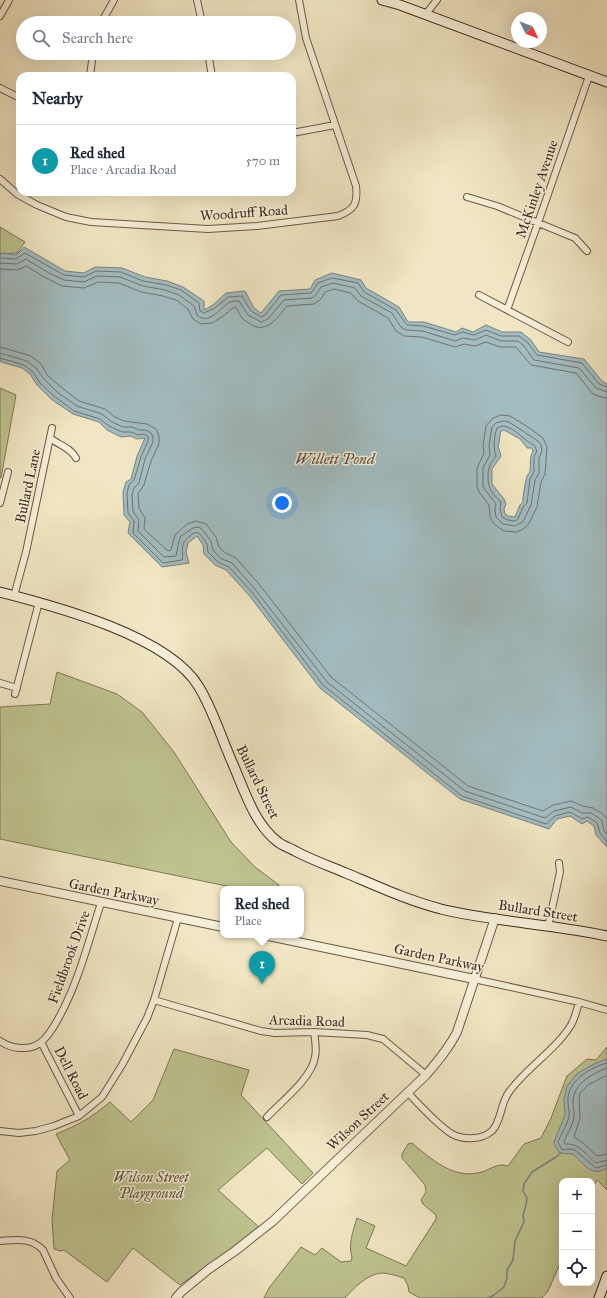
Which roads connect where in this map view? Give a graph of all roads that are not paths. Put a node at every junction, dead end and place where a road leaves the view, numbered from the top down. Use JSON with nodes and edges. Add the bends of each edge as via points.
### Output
{"nodes":[{"id":1,"x":9,"y":0,"type":"edge"},
{"id":2,"x":114,"y":0,"type":"edge"},
{"id":3,"x":197,"y":0,"type":"edge"},
{"id":4,"x":299,"y":0,"type":"edge"},
{"id":5,"x":382,"y":0,"type":"edge"},
{"id":6,"x":437,"y":0,"type":"edge"},
{"id":7,"x":425,"y":15,"type":"junction"},
{"id":8,"x":0,"y":16,"type":"edge"},
{"id":9,"x":105,"y":16,"type":"edge"},
{"id":10,"x":200,"y":16,"type":"edge"},
{"id":11,"x":92,"y":60,"type":"edge"},
{"id":12,"x":209,"y":60,"type":"edge"},
{"id":13,"x":91,"y":72,"type":"edge"},
{"id":14,"x":211,"y":72,"type":"edge"},
{"id":15,"x":589,"y":76,"type":"junction"},
{"id":16,"x":607,"y":82,"type":"edge"},
{"id":17,"x":0,"y":88,"type":"edge"},
{"id":18,"x":16,"y":96,"type":"edge"},
{"id":19,"x":335,"y":125,"type":"junction"},
{"id":20,"x":296,"y":132,"type":"edge"},
{"id":21,"x":0,"y":179,"type":"edge"},
{"id":22,"x":16,"y":192,"type":"edge"},
{"id":23,"x":21,"y":196,"type":"edge"},
{"id":24,"x":467,"y":197,"type":"dead end"},
{"id":25,"x":538,"y":223,"type":"junction"},
{"id":26,"x":587,"y":251,"type":"dead end"},
{"id":27,"x":479,"y":294,"type":"dead end"},
{"id":28,"x":507,"y":310,"type":"junction"},
{"id":29,"x":568,"y":342,"type":"dead end"},
{"id":30,"x":52,"y":428,"type":"dead end"},
{"id":31,"x":50,"y":438,"type":"junction"},
{"id":32,"x":76,"y":458,"type":"dead end"},
{"id":33,"x":8,"y":472,"type":"dead end"},
{"id":34,"x":0,"y":503,"type":"edge"},
{"id":35,"x":0,"y":592,"type":"edge"},
{"id":36,"x":14,"y":596,"type":"junction"},
{"id":37,"x":39,"y":602,"type":"junction"},
{"id":38,"x":0,"y":683,"type":"edge"},
{"id":39,"x":559,"y":863,"type":"dead end"},
{"id":40,"x":0,"y":881,"type":"edge"},
{"id":41,"x":101,"y":903,"type":"junction"},
{"id":42,"x":178,"y":918,"type":"junction"},
{"id":43,"x":494,"y":918,"type":"junction"},
{"id":44,"x":220,"y":926,"type":"edge"},
{"id":45,"x":548,"y":927,"type":"junction"},
{"id":46,"x":607,"y":936,"type":"edge"},
{"id":47,"x":278,"y":938,"type":"edge"},
{"id":48,"x":474,"y":979,"type":"junction"},
{"id":49,"x":154,"y":1000,"type":"junction"},
{"id":50,"x":579,"y":1002,"type":"junction"},
{"id":51,"x":607,"y":1010,"type":"edge"},
{"id":52,"x":314,"y":1032,"type":"junction"},
{"id":53,"x":0,"y":1041,"type":"edge"},
{"id":54,"x":41,"y":1042,"type":"junction"},
{"id":55,"x":426,"y":1075,"type":"junction"},
{"id":56,"x":408,"y":1092,"type":"junction"},
{"id":57,"x":79,"y":1116,"type":"junction"},
{"id":58,"x":266,"y":1117,"type":"dead end"},
{"id":59,"x":0,"y":1131,"type":"edge"},
{"id":60,"x":0,"y":1240,"type":"edge"},
{"id":61,"x":607,"y":1276,"type":"edge"},
{"id":62,"x":70,"y":1298,"type":"edge"},
{"id":63,"x":176,"y":1298,"type":"edge"},
{"id":64,"x":599,"y":1298,"type":"edge"}],
"edges":[{"from":1,"to":8,"type":"street"},
{"from":2,"to":9,"type":"street"},
{"from":3,"to":10,"type":"street"},
{"from":4,"to":19,"type":"street","name":"Woodruff Road","via":[[306,38]]},
{"from":5,"to":7,"type":"main road"},
{"from":6,"to":7,"type":"street"},
{"from":7,"to":15,"type":"main road"},
{"from":11,"to":13,"type":"street"},
{"from":12,"to":14,"type":"street"},
{"from":15,"to":16,"type":"main road"},
{"from":15,"to":25,"type":"street","name":"McKinley Avenue"},
{"from":17,"to":18,"type":"street"},
{"from":19,"to":20,"type":"street"},
{"from":19,"to":23,"type":"street","name":"Woodruff Road","via":[[357,194],[352,209],[338,216],[208,229],[91,222],[66,217]]},
{"from":21,"to":22,"type":"street","name":"Woodruff Road"},
{"from":24,"to":25,"type":"street"},
{"from":25,"to":26,"type":"street","via":[[575,238]]},
{"from":25,"to":28,"type":"street","name":"McKinley Avenue"},
{"from":27,"to":28,"type":"street"},
{"from":28,"to":29,"type":"street"},
{"from":30,"to":31,"type":"street","name":"Bullard Lane"},
{"from":31,"to":32,"type":"street","via":[[65,446]]},
{"from":31,"to":36,"type":"street","name":"Bullard Lane"},
{"from":33,"to":34,"type":"street"},
{"from":35,"to":36,"type":"main road","name":"Bullard Street"},
{"from":36,"to":37,"type":"main road","name":"Bullard Street"},
{"from":37,"to":38,"type":"street","via":[[16,691]]},
{"from":37,"to":43,"type":"main road","name":"Bullard Street","via":[[122,632],[161,651],[184,669],[199,687],[255,813],[268,833],[280,843],[314,861],[415,902]]},
{"from":39,"to":45,"type":"street","via":[[560,872]]},
{"from":40,"to":41,"type":"street","name":"Garden Parkway"},
{"from":41,"to":42,"type":"street","name":"Garden Parkway"},
{"from":41,"to":54,"type":"street","name":"Fieldbrook Drive","via":[[70,996],[53,1028]]},
{"from":42,"to":44,"type":"street","name":"Garden Parkway"},
{"from":42,"to":49,"type":"street"},
{"from":43,"to":45,"type":"main road","name":"Bullard Street"},
{"from":43,"to":48,"type":"street","name":"Wilson Street"},
{"from":45,"to":46,"type":"main road","name":"Bullard Street"},
{"from":47,"to":48,"type":"street","name":"Garden Parkway"},
{"from":48,"to":50,"type":"street","name":"Garden Parkway"},
{"from":48,"to":55,"type":"street","name":"Wilson Street","via":[[458,1032]]},
{"from":49,"to":52,"type":"street","name":"Arcadia Road","via":[[261,1031]]},
{"from":49,"to":57,"type":"street","via":[[122,1065],[102,1097]]},
{"from":50,"to":51,"type":"street","name":"Garden Parkway"},
{"from":50,"to":56,"type":"street","via":[[570,1025],[508,1093],[497,1125],[490,1133],[472,1138],[452,1134]]},
{"from":52,"to":55,"type":"street","name":"Arcadia Road","via":[[367,1035],[383,1039]]},
{"from":52,"to":58,"type":"street","via":[[313,1065],[297,1086]]},
{"from":53,"to":54,"type":"street","via":[[6,1046],[26,1048]]},
{"from":54,"to":57,"type":"street","name":"Dell Road"},
{"from":55,"to":56,"type":"street","name":"Wilson Street"},
{"from":56,"to":63,"type":"street","name":"Wilson Street","via":[[273,1221],[209,1269]]},
{"from":57,"to":59,"type":"street","via":[[36,1131]]},
{"from":60,"to":62,"type":"street","via":[[25,1240],[39,1246]]},
{"from":61,"to":64,"type":"main road"}]}
